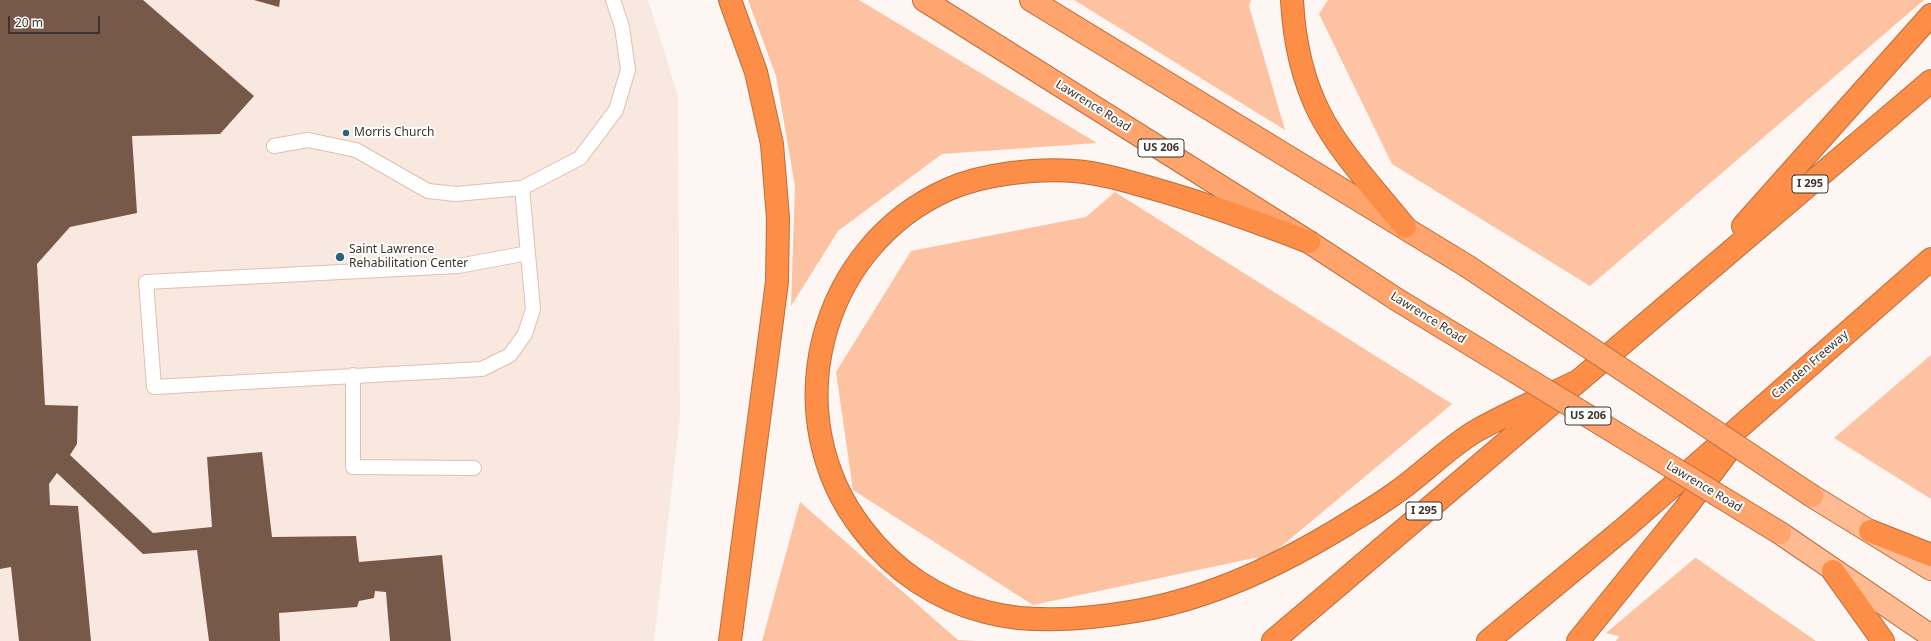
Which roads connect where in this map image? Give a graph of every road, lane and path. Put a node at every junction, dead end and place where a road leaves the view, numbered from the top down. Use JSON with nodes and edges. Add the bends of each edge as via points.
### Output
{"nodes":[{"id":1,"x":613,"y":0,"type":"edge"},
{"id":2,"x":730,"y":0,"type":"edge"},
{"id":3,"x":924,"y":0,"type":"edge"},
{"id":4,"x":1031,"y":0,"type":"edge"},
{"id":5,"x":1292,"y":0,"type":"edge"},
{"id":6,"x":1931,"y":15,"type":"edge"},
{"id":7,"x":1931,"y":81,"type":"edge"},
{"id":8,"x":274,"y":146,"type":"dead end"},
{"id":9,"x":522,"y":188,"type":"junction"},
{"id":10,"x":1405,"y":227,"type":"junction"},
{"id":11,"x":1309,"y":242,"type":"junction"},
{"id":12,"x":528,"y":253,"type":"junction"},
{"id":13,"x":1931,"y":259,"type":"edge"},
{"id":14,"x":1931,"y":270,"type":"edge"},
{"id":15,"x":1689,"y":287,"type":"junction"},
{"id":16,"x":1859,"y":323,"type":"junction"},
{"id":17,"x":353,"y":375,"type":"junction"},
{"id":18,"x":1576,"y":382,"type":"junction"},
{"id":19,"x":1761,"y":407,"type":"junction"},
{"id":20,"x":474,"y":468,"type":"dead end"},
{"id":21,"x":1812,"y":496,"type":"joint"},
{"id":22,"x":1870,"y":531,"type":"junction"},
{"id":23,"x":1780,"y":533,"type":"joint"},
{"id":24,"x":1931,"y":555,"type":"edge"},
{"id":25,"x":1931,"y":569,"type":"edge"},
{"id":26,"x":1833,"y":571,"type":"junction"},
{"id":27,"x":1931,"y":636,"type":"edge"},
{"id":28,"x":730,"y":641,"type":"edge"},
{"id":29,"x":1273,"y":641,"type":"edge"},
{"id":30,"x":1488,"y":641,"type":"edge"},
{"id":31,"x":1578,"y":641,"type":"edge"},
{"id":32,"x":1883,"y":641,"type":"edge"}],
"edges":[{"from":1,"to":9,"type":"lane","via":[[622,27],[628,70],[616,110],[580,158]]},
{"from":2,"to":28,"type":"highway","via":[[756,72],[772,144],[778,218],[777,282]]},
{"from":3,"to":11,"type":"highway","name":"Lawrence Road","number":"US 206"},
{"from":4,"to":10,"type":"highway"},
{"from":5,"to":10,"type":"highway","via":[[1294,32],[1303,73],[1319,113],[1342,148]]},
{"from":6,"to":15,"type":"highway"},
{"from":7,"to":15,"type":"highway","number":"I 295"},
{"from":8,"to":9,"type":"lane","via":[[308,140],[356,150],[428,191],[456,194]]},
{"from":9,"to":12,"type":"lane"},
{"from":10,"to":21,"type":"highway","bridge":true},
{"from":11,"to":18,"type":"highway","via":[[1227,211],[1162,191],[1114,178],[1073,171],[1028,172],[972,181],[947,190],[913,209],[883,234],[853,270],[833,308],[820,350],[816,392],[820,439],[832,477],[851,515],[877,549],[910,578],[947,599],[984,612],[1018,618],[1076,618],[1136,611],[1190,598],[1250,577],[1307,548],[1394,495],[1473,432]]},
{"from":11,"to":23,"type":"highway","name":"Lawrence Road","number":"US 206","bridge":true,"via":[[1396,299]]},
{"from":12,"to":17,"type":"lane","via":[[533,309],[525,334],[510,355],[482,369]]},
{"from":12,"to":17,"type":"lane","via":[[458,266],[146,282],[154,387]]},
{"from":13,"to":16,"type":"highway"},
{"from":14,"to":16,"type":"highway"},
{"from":15,"to":18,"type":"highway","number":"I 295"},
{"from":16,"to":19,"type":"highway","name":"Camden Freeway"},
{"from":17,"to":20,"type":"lane","via":[[353,467]]},
{"from":18,"to":29,"type":"highway","number":"I 295"},
{"from":19,"to":30,"type":"highway","via":[[1627,526]]},
{"from":19,"to":31,"type":"highway","via":[[1684,510]]},
{"from":21,"to":22,"type":"main road"},
{"from":22,"to":24,"type":"highway"},
{"from":22,"to":25,"type":"main road"},
{"from":23,"to":26,"type":"main road","name":"Lawrence Road","number":"US 206"},
{"from":26,"to":27,"type":"main road","name":"Lawrence Road","number":"US 206"},
{"from":26,"to":32,"type":"highway"}]}
